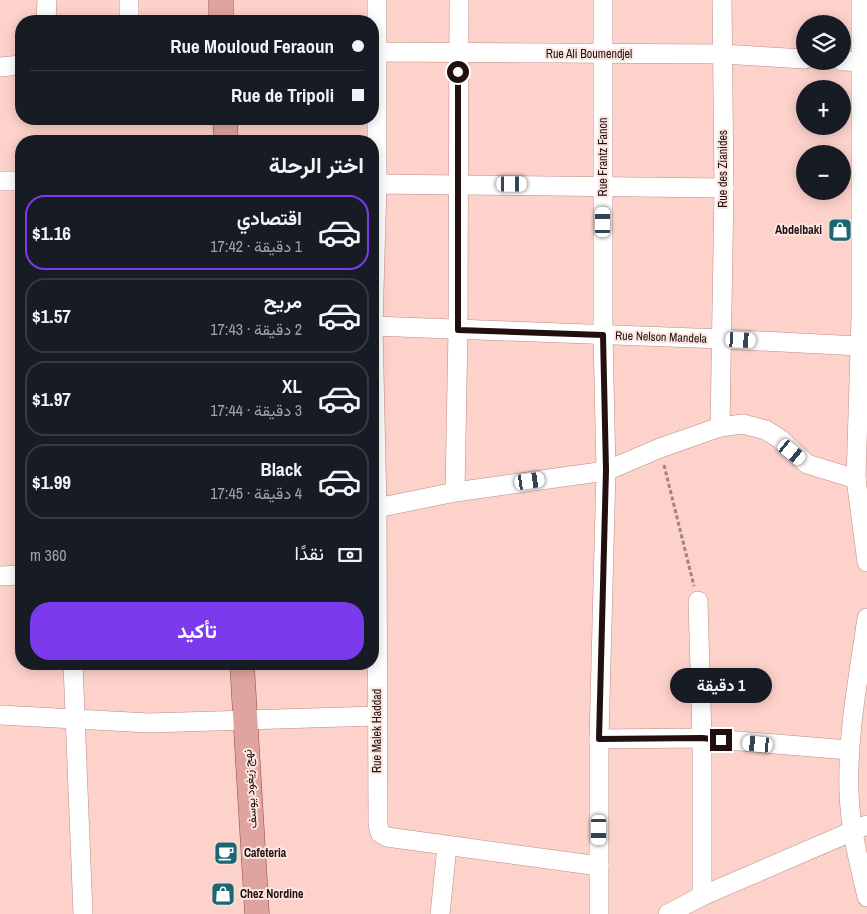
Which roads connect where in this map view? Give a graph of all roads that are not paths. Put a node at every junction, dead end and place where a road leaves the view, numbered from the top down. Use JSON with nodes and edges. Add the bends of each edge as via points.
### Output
{"nodes":[{"id":1,"x":47,"y":0,"type":"edge"},
{"id":2,"x":129,"y":0,"type":"edge"},
{"id":3,"x":221,"y":0,"type":"edge"},
{"id":4,"x":377,"y":0,"type":"edge"},
{"id":5,"x":459,"y":0,"type":"edge"},
{"id":6,"x":604,"y":0,"type":"edge"},
{"id":7,"x":722,"y":0,"type":"edge"},
{"id":8,"x":862,"y":0,"type":"edge"},
{"id":9,"x":46,"y":15,"type":"edge"},
{"id":10,"x":129,"y":15,"type":"edge"},
{"id":11,"x":221,"y":15,"type":"edge"},
{"id":12,"x":376,"y":15,"type":"edge"},
{"id":13,"x":379,"y":52,"type":"edge"},
{"id":14,"x":459,"y":53,"type":"junction"},
{"id":15,"x":603,"y":54,"type":"junction"},
{"id":16,"x":722,"y":54,"type":"junction"},
{"id":17,"x":796,"y":58,"type":"edge"},
{"id":18,"x":857,"y":62,"type":"edge"},
{"id":19,"x":15,"y":66,"type":"edge"},
{"id":20,"x":0,"y":67,"type":"edge"},
{"id":21,"x":0,"y":181,"type":"edge"},
{"id":22,"x":15,"y":181,"type":"edge"},
{"id":23,"x":379,"y":184,"type":"edge"},
{"id":24,"x":458,"y":184,"type":"junction"},
{"id":25,"x":603,"y":185,"type":"junction"},
{"id":26,"x":724,"y":188,"type":"junction"},
{"id":27,"x":864,"y":317,"type":"edge"},
{"id":28,"x":379,"y":326,"type":"edge"},
{"id":29,"x":458,"y":330,"type":"junction"},
{"id":30,"x":603,"y":335,"type":"junction"},
{"id":31,"x":722,"y":339,"type":"junction"},
{"id":32,"x":859,"y":346,"type":"junction"},
{"id":33,"x":720,"y":428,"type":"junction"},
{"id":34,"x":606,"y":470,"type":"junction"},
{"id":35,"x":856,"y":479,"type":"junction"},
{"id":36,"x":455,"y":492,"type":"junction"},
{"id":37,"x":379,"y":508,"type":"edge"},
{"id":38,"x":867,"y":562,"type":"edge"},
{"id":39,"x":15,"y":575,"type":"edge"},
{"id":40,"x":0,"y":576,"type":"edge"},
{"id":41,"x":698,"y":601,"type":"road end"},
{"id":42,"x":867,"y":618,"type":"edge"},
{"id":43,"x":73,"y":670,"type":"edge"},
{"id":44,"x":242,"y":670,"type":"edge"},
{"id":45,"x":376,"y":670,"type":"edge"},
{"id":46,"x":862,"y":695,"type":"edge"},
{"id":47,"x":0,"y":714,"type":"edge"},
{"id":48,"x":377,"y":716,"type":"junction"},
{"id":49,"x":245,"y":718,"type":"junction"},
{"id":50,"x":75,"y":719,"type":"junction"},
{"id":51,"x":702,"y":738,"type":"junction"},
{"id":52,"x":599,"y":739,"type":"junction"},
{"id":53,"x":849,"y":750,"type":"junction"},
{"id":54,"x":860,"y":828,"type":"edge"},
{"id":55,"x":447,"y":847,"type":"junction"},
{"id":56,"x":600,"y":866,"type":"junction"},
{"id":57,"x":702,"y":896,"type":"junction"},
{"id":58,"x":867,"y":897,"type":"edge"},
{"id":59,"x":83,"y":914,"type":"edge"},
{"id":60,"x":257,"y":914,"type":"edge"},
{"id":61,"x":440,"y":914,"type":"edge"},
{"id":62,"x":599,"y":914,"type":"edge"},
{"id":63,"x":668,"y":914,"type":"edge"}],
"edges":[{"from":1,"to":9,"type":"street"},
{"from":2,"to":10,"type":"street"},
{"from":3,"to":11,"type":"main road"},
{"from":4,"to":12,"type":"street","name":"Rue Malek Haddad"},
{"from":5,"to":14,"type":"street"},
{"from":6,"to":15,"type":"street","name":"Rue Frantz Fanon"},
{"from":7,"to":16,"type":"street","name":"Rue des Zianides"},
{"from":8,"to":18,"type":"street"},
{"from":13,"to":14,"type":"street","name":"Rue Ali Boumendjel"},
{"from":14,"to":15,"type":"street","name":"Rue Ali Boumendjel"},
{"from":14,"to":24,"type":"street"},
{"from":15,"to":16,"type":"street","name":"Rue Ali Boumendjel"},
{"from":15,"to":25,"type":"street","name":"Rue Frantz Fanon"},
{"from":16,"to":17,"type":"street","name":"Rue Ali Boumendjel"},
{"from":16,"to":26,"type":"street","name":"Rue des Zianides"},
{"from":18,"to":27,"type":"street"},
{"from":19,"to":20,"type":"street"},
{"from":21,"to":22,"type":"street"},
{"from":23,"to":24,"type":"street"},
{"from":24,"to":25,"type":"street"},
{"from":24,"to":29,"type":"street"},
{"from":25,"to":26,"type":"street"},
{"from":25,"to":30,"type":"street","name":"Rue Frantz Fanon"},
{"from":26,"to":31,"type":"street","name":"Rue des Zianides"},
{"from":27,"to":32,"type":"street"},
{"from":28,"to":29,"type":"street","name":"Rue Nelson Mandela"},
{"from":29,"to":30,"type":"street","name":"Rue Nelson Mandela"},
{"from":29,"to":36,"type":"street"},
{"from":30,"to":31,"type":"street","name":"Rue Nelson Mandela"},
{"from":30,"to":34,"type":"street","name":"Rue Frantz Fanon"},
{"from":31,"to":32,"type":"street","name":"Rue Nelson Mandela"},
{"from":31,"to":33,"type":"street","name":"Rue des Zianides"},
{"from":32,"to":35,"type":"street"},
{"from":33,"to":34,"type":"street"},
{"from":33,"to":35,"type":"street","via":[[743,424],[766,430],[806,464]]},
{"from":34,"to":36,"type":"street"},
{"from":34,"to":52,"type":"street","name":"Rue Frantz Fanon"},
{"from":35,"to":38,"type":"street"},
{"from":36,"to":37,"type":"street"},
{"from":39,"to":40,"type":"street"},
{"from":41,"to":51,"type":"street"},
{"from":42,"to":46,"type":"street"},
{"from":43,"to":50,"type":"street"},
{"from":44,"to":49,"type":"main road","name":"نهج زيغود يوسف"},
{"from":45,"to":48,"type":"street","name":"Rue Malek Haddad"},
{"from":46,"to":53,"type":"street"},
{"from":47,"to":50,"type":"street"},
{"from":48,"to":49,"type":"street"},
{"from":48,"to":55,"type":"street","name":"Rue Malek Haddad","via":[[380,833]]},
{"from":49,"to":50,"type":"street","via":[[149,723]]},
{"from":49,"to":60,"type":"main road","name":"نهج زيغود يوسف"},
{"from":50,"to":59,"type":"street"},
{"from":51,"to":52,"type":"street"},
{"from":51,"to":53,"type":"street"},
{"from":51,"to":57,"type":"street"},
{"from":52,"to":56,"type":"street","name":"Rue Frantz Fanon"},
{"from":53,"to":54,"type":"street","via":[[849,793]]},
{"from":54,"to":57,"type":"street"},
{"from":54,"to":58,"type":"street"},
{"from":55,"to":56,"type":"street"},
{"from":55,"to":61,"type":"street"},
{"from":56,"to":62,"type":"street","name":"Rue Frantz Fanon"},
{"from":57,"to":63,"type":"street"}]}
